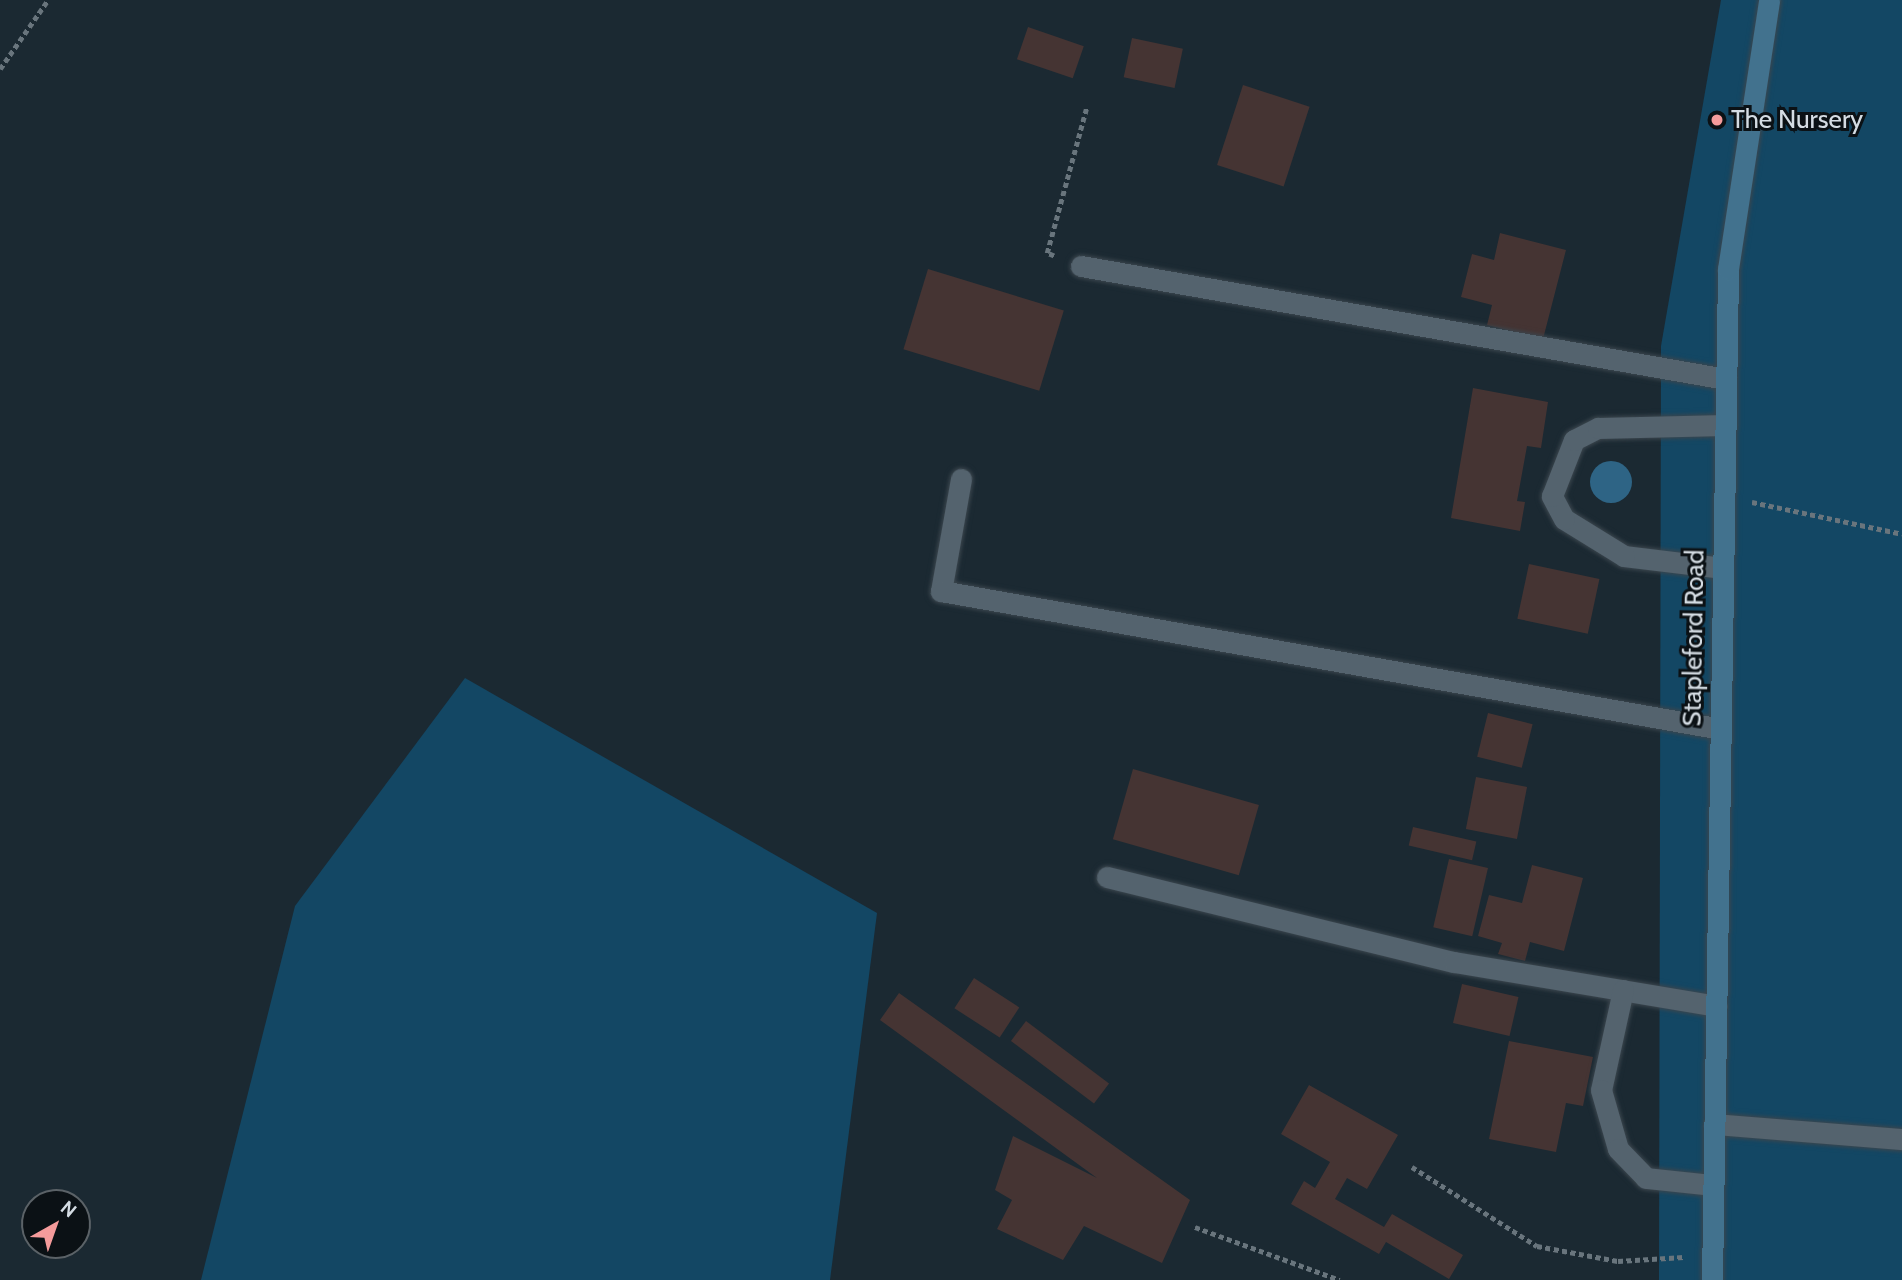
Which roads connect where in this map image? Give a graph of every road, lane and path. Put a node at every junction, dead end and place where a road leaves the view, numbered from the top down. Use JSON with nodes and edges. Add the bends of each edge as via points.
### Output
{"nodes":[{"id":1,"x":48,"y":0,"type":"edge"},
{"id":2,"x":1769,"y":0,"type":"edge"},
{"id":3,"x":0,"y":69,"type":"edge"},
{"id":4,"x":1087,"y":106,"type":"dead end"},
{"id":5,"x":1081,"y":265,"type":"joint"},
{"id":6,"x":1726,"y":379,"type":"junction"},
{"id":7,"x":1725,"y":425,"type":"junction"},
{"id":8,"x":961,"y":479,"type":"dead end"},
{"id":9,"x":1724,"y":496,"type":"junction"},
{"id":10,"x":1902,"y":534,"type":"edge"},
{"id":11,"x":1723,"y":568,"type":"junction"},
{"id":12,"x":1721,"y":729,"type":"junction"},
{"id":13,"x":1107,"y":877,"type":"dead end"},
{"id":14,"x":1623,"y":990,"type":"junction"},
{"id":15,"x":1716,"y":1006,"type":"junction"},
{"id":16,"x":1714,"y":1124,"type":"junction"},
{"id":17,"x":1902,"y":1139,"type":"edge"},
{"id":18,"x":1412,"y":1167,"type":"dead end"},
{"id":19,"x":1713,"y":1185,"type":"junction"},
{"id":20,"x":1195,"y":1227,"type":"dead end"},
{"id":21,"x":1712,"y":1255,"type":"junction"},
{"id":22,"x":1340,"y":1280,"type":"edge"},
{"id":23,"x":1712,"y":1280,"type":"edge"}],
"edges":[{"from":1,"to":3,"type":"path"},
{"from":2,"to":6,"type":"main road","name":"Stapleford Road","via":[[1728,269]]},
{"from":4,"to":5,"type":"path","via":[[1047,253]]},
{"from":5,"to":6,"type":"lane"},
{"from":6,"to":7,"type":"main road","name":"Stapleford Road"},
{"from":7,"to":9,"type":"main road","name":"Stapleford Road"},
{"from":7,"to":11,"type":"lane","via":[[1598,428],[1574,440],[1552,496],[1564,519],[1624,556]]},
{"from":8,"to":12,"type":"lane","via":[[941,591]]},
{"from":9,"to":10,"type":"path"},
{"from":9,"to":11,"type":"main road","name":"Stapleford Road"},
{"from":11,"to":12,"type":"main road","name":"Stapleford Road"},
{"from":12,"to":15,"type":"main road","name":"Stapleford Road"},
{"from":13,"to":14,"type":"lane","via":[[1454,961]]},
{"from":14,"to":15,"type":"lane"},
{"from":14,"to":19,"type":"lane","via":[[1601,1090],[1618,1149],[1646,1178]]},
{"from":15,"to":16,"type":"main road","name":"Stapleford Road"},
{"from":16,"to":17,"type":"lane"},
{"from":16,"to":19,"type":"main road","name":"Stapleford Road"},
{"from":18,"to":21,"type":"path","via":[[1537,1246],[1618,1261]]},
{"from":19,"to":21,"type":"main road","name":"Stapleford Road"},
{"from":20,"to":22,"type":"path"},
{"from":21,"to":23,"type":"main road","name":"Stapleford Road"}]}
